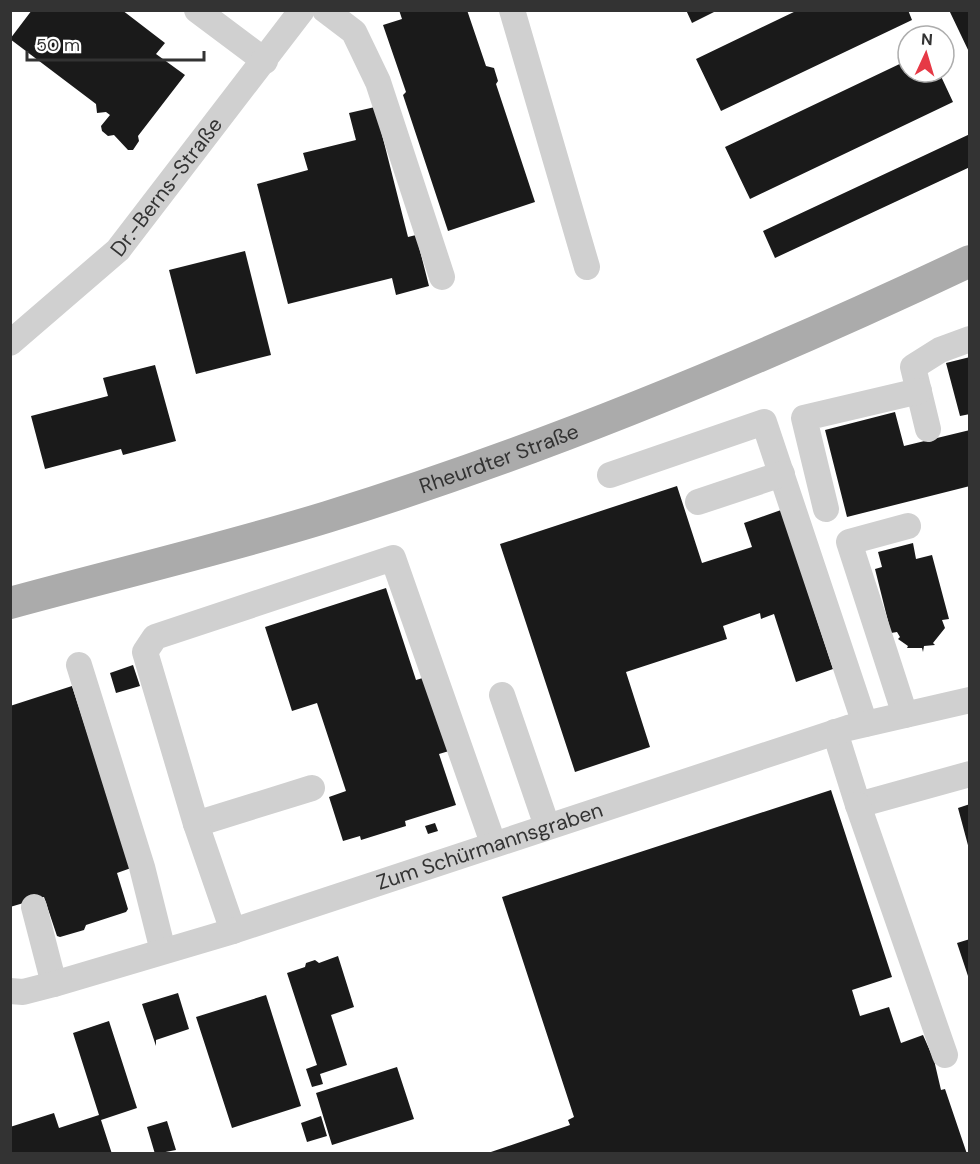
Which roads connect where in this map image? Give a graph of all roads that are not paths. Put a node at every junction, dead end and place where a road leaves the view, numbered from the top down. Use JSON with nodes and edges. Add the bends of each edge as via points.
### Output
{"nodes":[{"id":1,"x":197,"y":10,"type":"edge"},
{"id":2,"x":302,"y":10,"type":"edge"},
{"id":3,"x":325,"y":10,"type":"edge"},
{"id":4,"x":512,"y":10,"type":"edge"},
{"id":5,"x":265,"y":61,"type":"junction"},
{"id":6,"x":969,"y":261,"type":"edge"},
{"id":7,"x":587,"y":267,"type":"dead end"},
{"id":8,"x":442,"y":277,"type":"dead end"},
{"id":9,"x":969,"y":339,"type":"edge"},
{"id":10,"x":10,"y":343,"type":"edge"},
{"id":11,"x":919,"y":392,"type":"junction"},
{"id":12,"x":928,"y":429,"type":"dead end"},
{"id":13,"x":782,"y":474,"type":"junction"},
{"id":14,"x":610,"y":475,"type":"dead end"},
{"id":15,"x":698,"y":502,"type":"dead end"},
{"id":16,"x":826,"y":509,"type":"dead end"},
{"id":17,"x":908,"y":526,"type":"dead end"},
{"id":18,"x":10,"y":603,"type":"edge"},
{"id":19,"x":79,"y":666,"type":"dead end"},
{"id":20,"x":502,"y":695,"type":"dead end"},
{"id":21,"x":969,"y":700,"type":"edge"},
{"id":22,"x":905,"y":715,"type":"junction"},
{"id":23,"x":865,"y":724,"type":"junction"},
{"id":24,"x":835,"y":732,"type":"junction"},
{"id":25,"x":969,"y":774,"type":"edge"},
{"id":26,"x":312,"y":788,"type":"dead end"},
{"id":27,"x":858,"y":805,"type":"junction"},
{"id":28,"x":196,"y":824,"type":"junction"},
{"id":29,"x":547,"y":826,"type":"junction"},
{"id":30,"x":493,"y":843,"type":"junction"},
{"id":31,"x":34,"y":907,"type":"dead end"},
{"id":32,"x":233,"y":931,"type":"junction"},
{"id":33,"x":163,"y":951,"type":"junction"},
{"id":34,"x":54,"y":984,"type":"junction"},
{"id":35,"x":10,"y":991,"type":"edge"},
{"id":36,"x":945,"y":1055,"type":"dead end"}],
"edges":[{"from":1,"to":5,"type":"street"},
{"from":2,"to":5,"type":"street","name":"Dr.-Berns-Straße"},
{"from":3,"to":8,"type":"street","via":[[354,32],[378,82]]},
{"from":4,"to":7,"type":"street"},
{"from":5,"to":10,"type":"street","name":"Dr.-Berns-Straße","via":[[118,250]]},
{"from":6,"to":18,"type":"main road","name":"Rheurdter Straße","via":[[877,305],[608,420],[326,517]]},
{"from":9,"to":11,"type":"street","via":[[940,350],[913,367]]},
{"from":11,"to":12,"type":"street"},
{"from":11,"to":16,"type":"street","via":[[804,418]]},
{"from":13,"to":14,"type":"street","via":[[764,422]]},
{"from":13,"to":15,"type":"street"},
{"from":13,"to":23,"type":"street"},
{"from":17,"to":22,"type":"street","via":[[849,542]]},
{"from":19,"to":33,"type":"street","via":[[142,867]]},
{"from":20,"to":29,"type":"street"},
{"from":21,"to":22,"type":"street","name":"Zum Schürmannsgraben"},
{"from":22,"to":23,"type":"street","name":"Zum Schürmannsgraben"},
{"from":23,"to":24,"type":"street","name":"Zum Schürmannsgraben"},
{"from":24,"to":27,"type":"street"},
{"from":24,"to":29,"type":"street","name":"Zum Schürmannsgraben"},
{"from":25,"to":27,"type":"street"},
{"from":26,"to":28,"type":"street"},
{"from":27,"to":36,"type":"street"},
{"from":28,"to":30,"type":"street","via":[[145,652],[155,636],[393,558]]},
{"from":28,"to":32,"type":"street"},
{"from":29,"to":30,"type":"street","name":"Zum Schürmannsgraben"},
{"from":30,"to":32,"type":"street","name":"Zum Schürmannsgraben"},
{"from":31,"to":34,"type":"street"},
{"from":32,"to":33,"type":"street","name":"Zum Schürmannsgraben"},
{"from":33,"to":34,"type":"street","name":"Zum Schürmannsgraben"},
{"from":34,"to":35,"type":"street","name":"Zum Schürmannsgraben","via":[[23,992]]}]}
